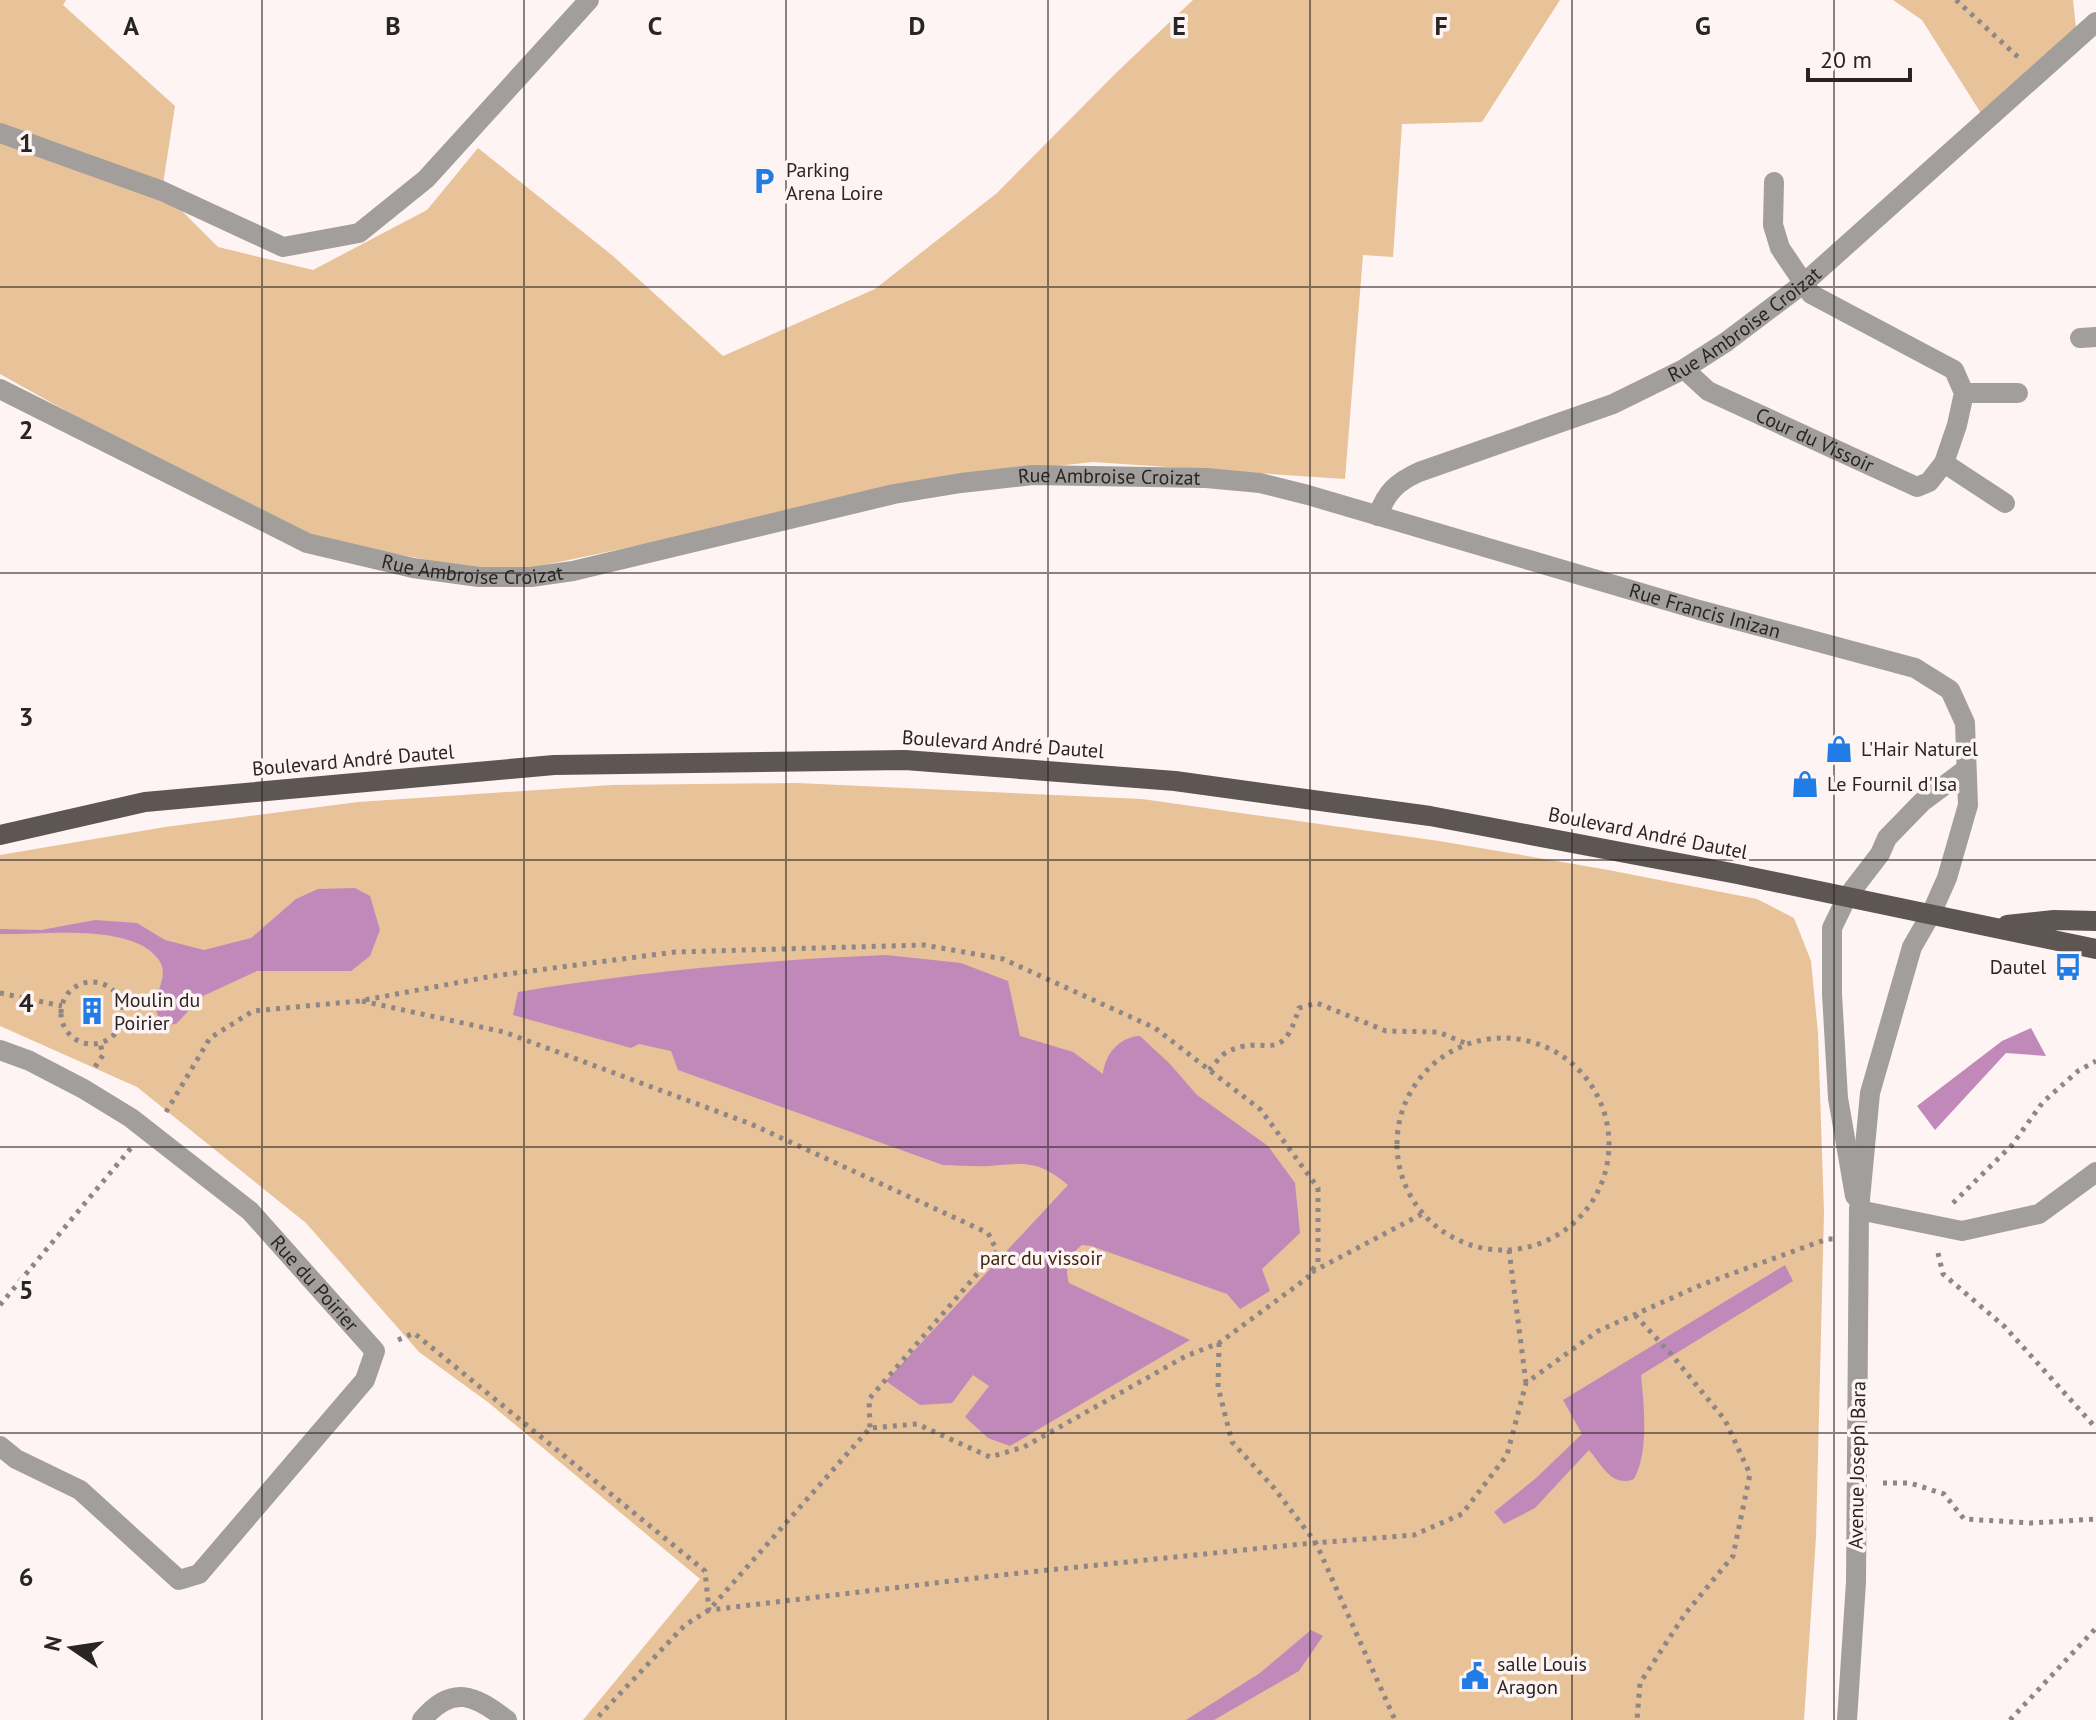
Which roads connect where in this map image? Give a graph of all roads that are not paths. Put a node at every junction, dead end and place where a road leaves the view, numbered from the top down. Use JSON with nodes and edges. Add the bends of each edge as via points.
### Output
{"nodes":[{"id":1,"x":589,"y":0,"type":"edge"},
{"id":2,"x":2096,"y":22,"type":"edge"},
{"id":3,"x":0,"y":133,"type":"edge"},
{"id":4,"x":1774,"y":182,"type":"dead end"},
{"id":5,"x":1803,"y":284,"type":"junction"},
{"id":6,"x":1684,"y":369,"type":"junction"},
{"id":7,"x":0,"y":389,"type":"edge"},
{"id":8,"x":1964,"y":393,"type":"junction"},
{"id":9,"x":2018,"y":393,"type":"dead end"},
{"id":10,"x":1944,"y":463,"type":"junction"},
{"id":11,"x":2005,"y":503,"type":"dead end"},
{"id":12,"x":1378,"y":516,"type":"junction"},
{"id":13,"x":1965,"y":770,"type":"junction"},
{"id":14,"x":0,"y":835,"type":"edge"},
{"id":15,"x":1847,"y":897,"type":"junction"},
{"id":16,"x":1931,"y":914,"type":"junction"},
{"id":17,"x":2096,"y":921,"type":"edge"},
{"id":18,"x":1995,"y":927,"type":"junction"},
{"id":19,"x":2096,"y":949,"type":"edge"},
{"id":20,"x":0,"y":1050,"type":"edge"},
{"id":21,"x":2096,"y":1172,"type":"edge"},
{"id":22,"x":1859,"y":1210,"type":"junction"},
{"id":23,"x":0,"y":1446,"type":"edge"},
{"id":24,"x":422,"y":1720,"type":"edge"},
{"id":25,"x":507,"y":1720,"type":"edge"},
{"id":26,"x":1847,"y":1720,"type":"edge"}],
"edges":[{"from":1,"to":3,"type":"street","via":[[426,179],[359,233],[283,247],[162,191]]},
{"from":2,"to":5,"type":"street","name":"Rue Ambroise Croizat"},
{"from":4,"to":5,"type":"street","via":[[1773,225],[1780,248]]},
{"from":5,"to":6,"type":"street","name":"Rue Ambroise Croizat"},
{"from":5,"to":8,"type":"street","via":[[1811,294],[1954,370]]},
{"from":6,"to":10,"type":"street","name":"Cour du Vissoir","via":[[1708,391],[1917,487],[1929,482]]},
{"from":6,"to":12,"type":"street","name":"Rue Ambroise Croizat","via":[[1613,404],[1419,472],[1388,493]]},
{"from":7,"to":12,"type":"street","name":"Rue Ambroise Croizat","via":[[307,543],[479,577],[573,571],[894,494],[1033,475],[1260,483]]},
{"from":8,"to":9,"type":"street"},
{"from":8,"to":10,"type":"street"},
{"from":10,"to":11,"type":"street"},
{"from":12,"to":13,"type":"street","name":"Rue Francis Inizan","via":[[1915,668],[1950,690],[1965,723]]},
{"from":13,"to":15,"type":"street","via":[[1922,802],[1887,838]]},
{"from":13,"to":16,"type":"street","name":"Rue Francis Inizan","via":[[1968,805]]},
{"from":14,"to":15,"type":"main road","name":"Boulevard André Dautel","via":[[145,802],[554,765],[905,760],[1175,781],[1430,816]]},
{"from":15,"to":16,"type":"main road","name":"Boulevard André Dautel"},
{"from":15,"to":22,"type":"street","name":"Avenue Joseph Bara","via":[[1832,928],[1832,994],[1838,1098]]},
{"from":16,"to":18,"type":"main road","name":"Boulevard André Dautel"},
{"from":16,"to":22,"type":"street","name":"Avenue Joseph Bara","via":[[1912,947],[1870,1093]]},
{"from":17,"to":18,"type":"main road","name":"Boulevard André Dautel"},
{"from":18,"to":19,"type":"main road","name":"Boulevard André Dautel"},
{"from":20,"to":23,"type":"street","name":"Rue du Poirier","via":[[30,1061],[131,1118],[250,1211],[375,1351],[365,1380],[334,1417],[199,1574],[179,1580],[80,1490]]},
{"from":21,"to":22,"type":"street","via":[[2039,1214],[1962,1231]]},
{"from":22,"to":26,"type":"street","name":"Avenue Joseph Bara","via":[[1856,1582]]},
{"from":24,"to":25,"type":"street","via":[[448,1697],[465,1696]]}]}
